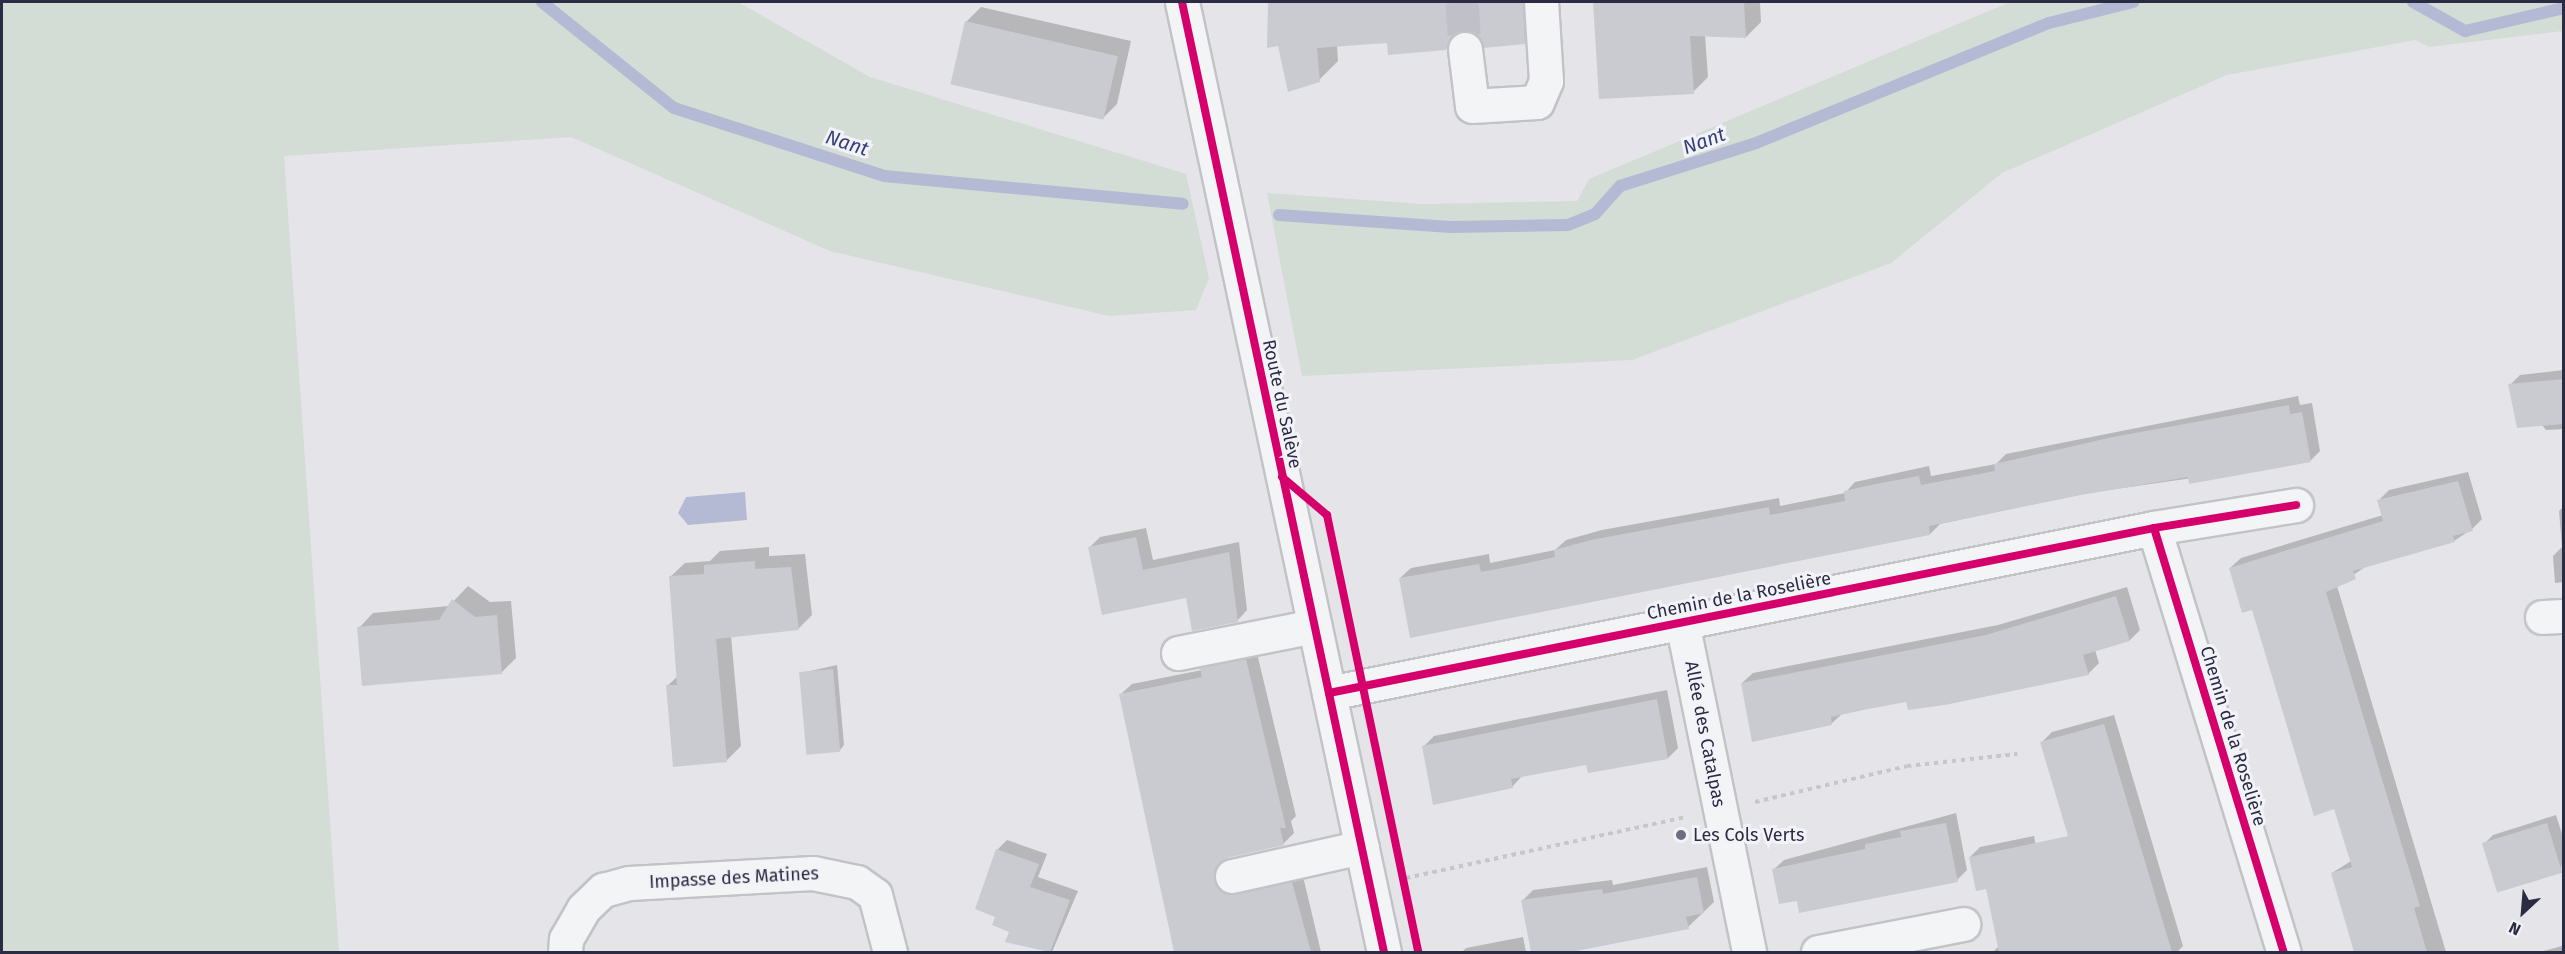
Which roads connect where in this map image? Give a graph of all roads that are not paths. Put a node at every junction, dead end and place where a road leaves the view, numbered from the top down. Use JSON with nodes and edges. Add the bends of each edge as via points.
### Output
{"nodes":[{"id":1,"x":1182,"y":2,"type":"edge"},
{"id":2,"x":1541,"y":2,"type":"edge"},
{"id":3,"x":1465,"y":49,"type":"tunnel mouth"},
{"id":4,"x":2296,"y":506,"type":"dead end"},
{"id":5,"x":2154,"y":528,"type":"junction"},
{"id":6,"x":1682,"y":622,"type":"junction"},
{"id":7,"x":1314,"y":626,"type":"junction"},
{"id":8,"x":1178,"y":653,"type":"dead end"},
{"id":9,"x":1329,"y":693,"type":"junction"},
{"id":10,"x":1362,"y":848,"type":"junction"},
{"id":11,"x":1232,"y":876,"type":"dead end"},
{"id":12,"x":1963,"y":924,"type":"dead end"},
{"id":13,"x":565,"y":952,"type":"edge"},
{"id":14,"x":890,"y":952,"type":"edge"},
{"id":15,"x":1384,"y":952,"type":"edge"},
{"id":16,"x":1749,"y":952,"type":"edge"},
{"id":17,"x":1818,"y":952,"type":"edge"},
{"id":18,"x":2284,"y":952,"type":"edge"}],
"edges":[{"from":1,"to":7,"type":"street","name":"Route du Salève"},
{"from":2,"to":3,"type":"street","via":[[1546,81],[1537,102],[1472,106]]},
{"from":4,"to":5,"type":"street","name":"Chemin de la Roselière"},
{"from":5,"to":6,"type":"street","name":"Chemin de la Roselière"},
{"from":5,"to":18,"type":"street","name":"Chemin de la Roselière"},
{"from":6,"to":9,"type":"street","name":"Chemin de la Roselière"},
{"from":6,"to":16,"type":"street","name":"Allée des Catalpas"},
{"from":7,"to":8,"type":"street"},
{"from":7,"to":9,"type":"street","name":"Route du Salève"},
{"from":9,"to":10,"type":"street","name":"Route du Salève"},
{"from":10,"to":11,"type":"street"},
{"from":10,"to":15,"type":"street","name":"Route du Salève"},
{"from":12,"to":17,"type":"street"},
{"from":13,"to":14,"type":"street","name":"Impasse des Matines","via":[[566,939],[583,909],[603,890],[629,883],[813,873],[846,878],[875,895]]}]}
